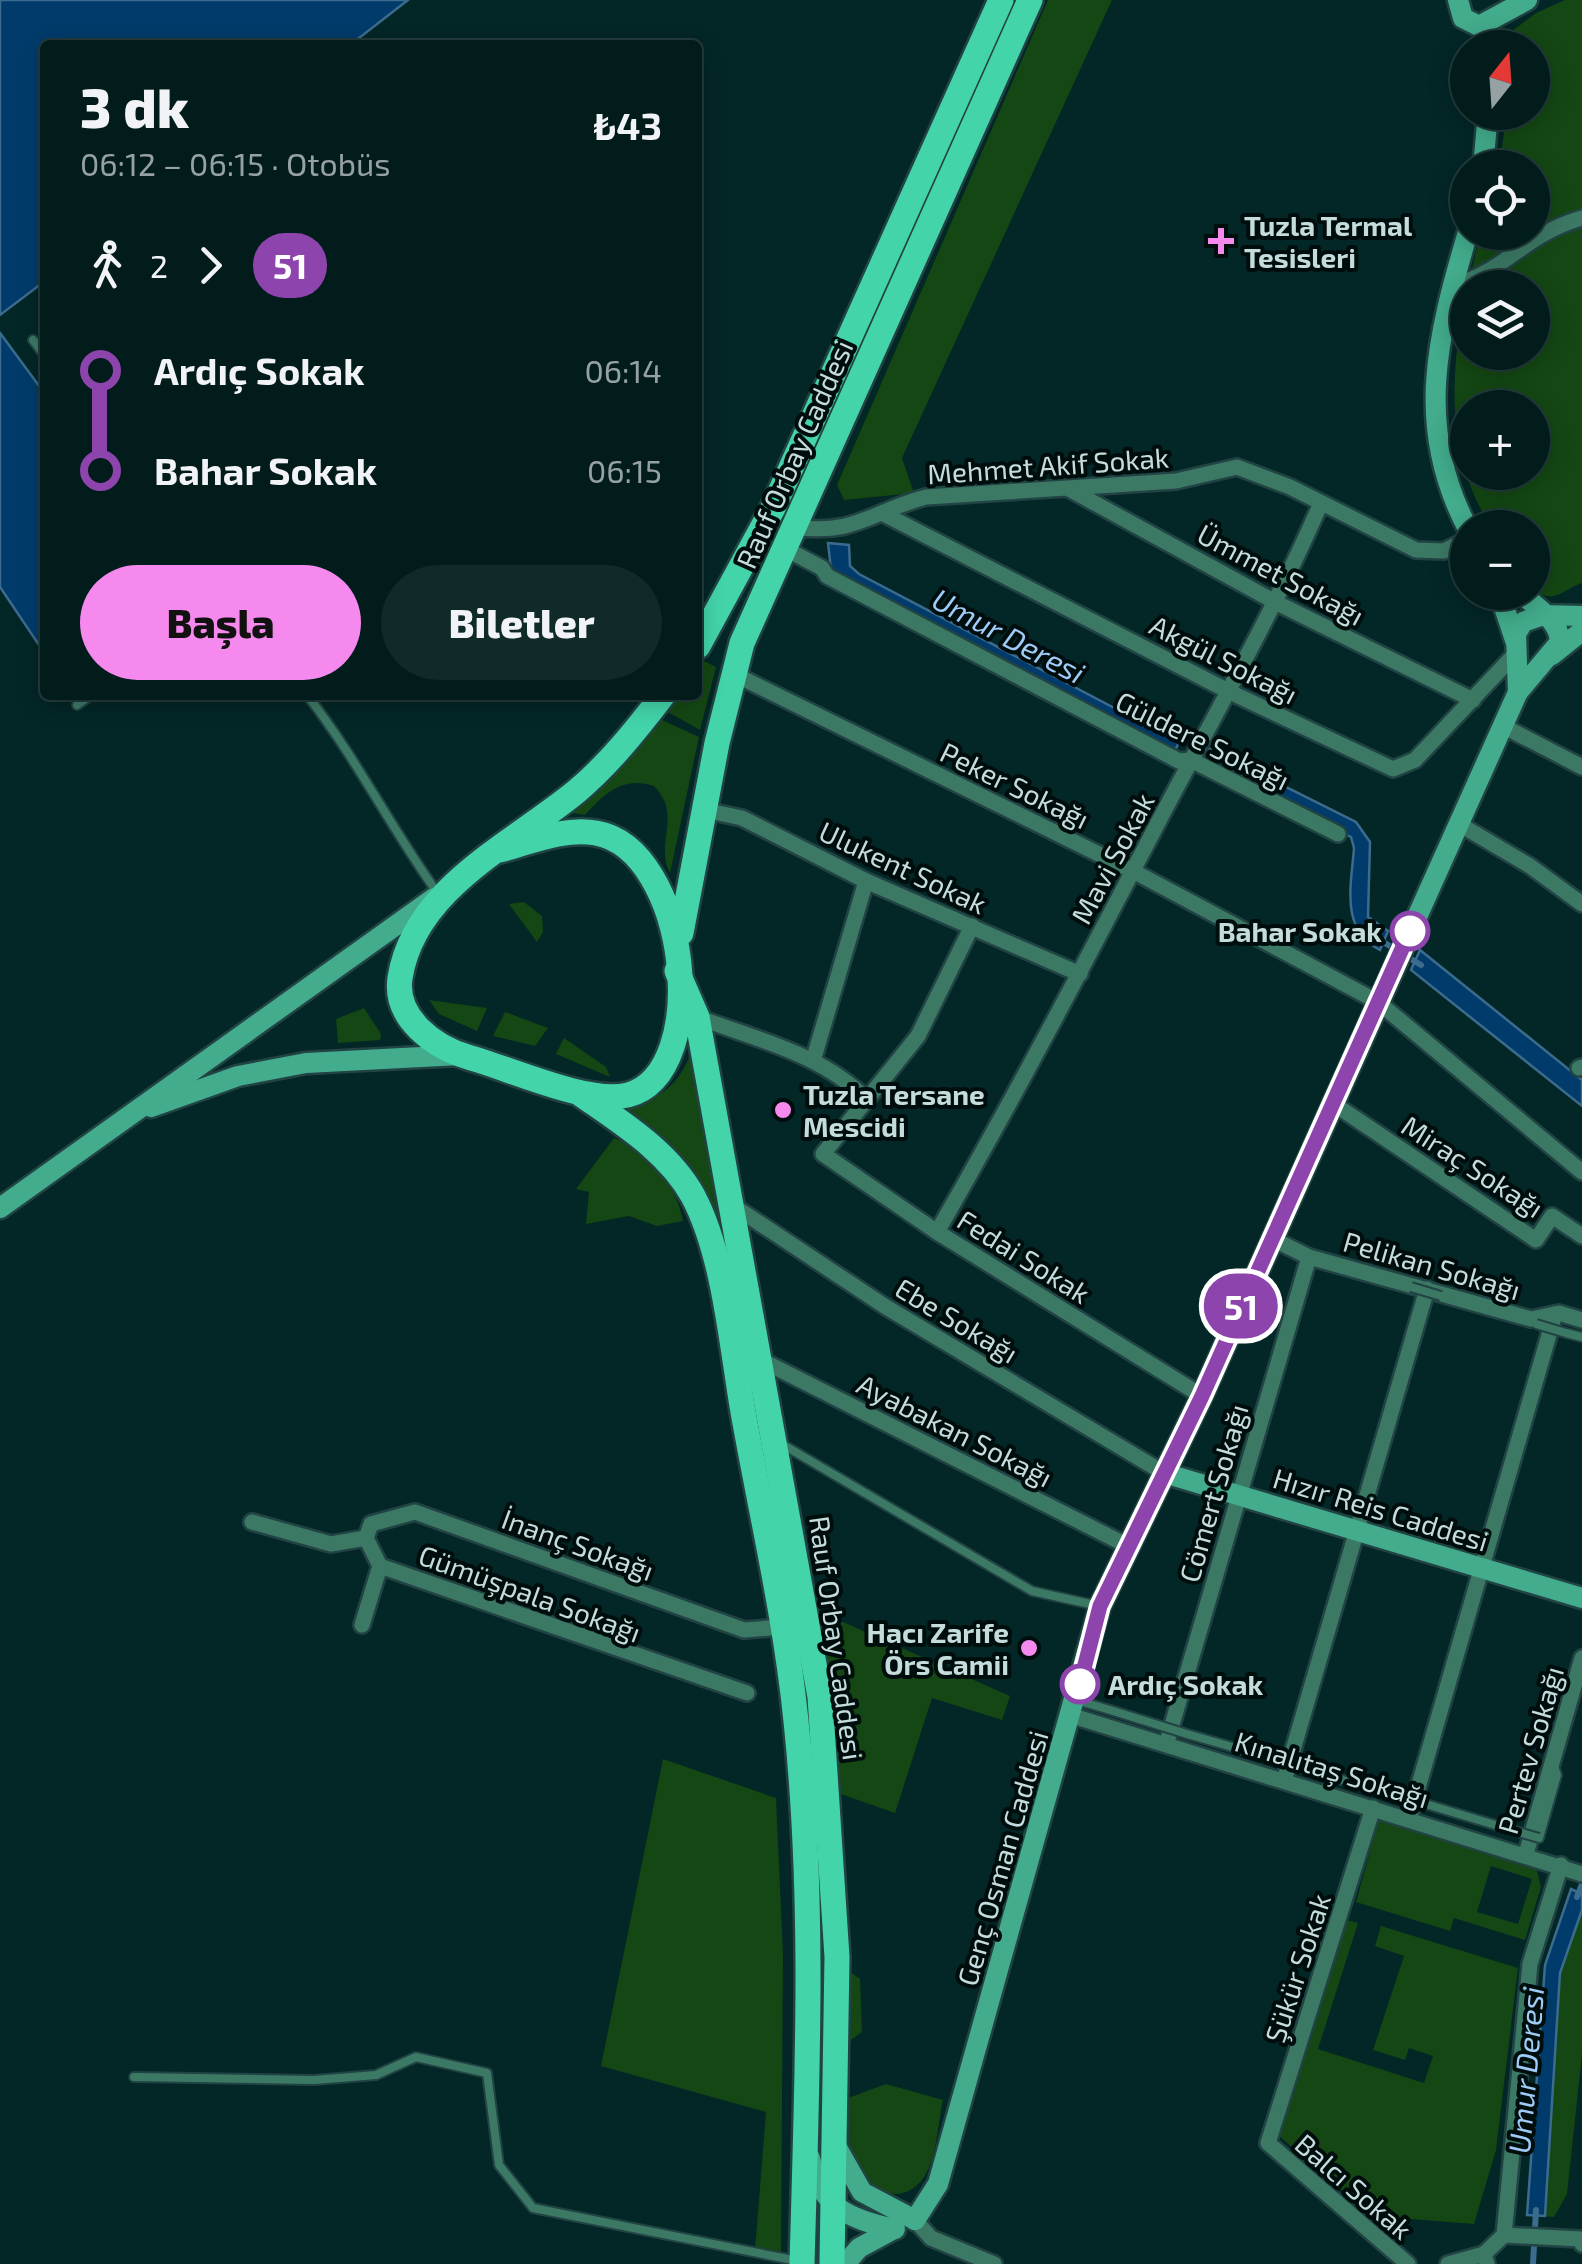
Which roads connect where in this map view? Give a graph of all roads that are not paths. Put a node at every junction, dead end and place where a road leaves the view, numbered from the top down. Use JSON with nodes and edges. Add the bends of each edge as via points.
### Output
{"nodes":[{"id":1,"x":1000,"y":0,"type":"edge"},
{"id":2,"x":1030,"y":0,"type":"edge"},
{"id":3,"x":1528,"y":0,"type":"edge"},
{"id":4,"x":1456,"y":4,"type":"edge"},
{"id":5,"x":1501,"y":8,"type":"edge"},
{"id":6,"x":1474,"y":30,"type":"edge"},
{"id":7,"x":1582,"y":218,"type":"edge"},
{"id":8,"x":1463,"y":250,"type":"edge"},
{"id":9,"x":1493,"y":270,"type":"edge"},
{"id":10,"x":33,"y":340,"type":"dead end"},
{"id":11,"x":40,"y":349,"type":"edge"},
{"id":12,"x":1068,"y":488,"type":"junction"},
{"id":13,"x":1322,"y":503,"type":"junction"},
{"id":14,"x":1461,"y":510,"type":"edge"},
{"id":15,"x":882,"y":512,"type":"junction"},
{"id":16,"x":789,"y":538,"type":"junction"},
{"id":17,"x":1450,"y":548,"type":"edge"},
{"id":18,"x":1277,"y":603,"type":"junction"},
{"id":19,"x":1505,"y":610,"type":"edge"},
{"id":20,"x":1537,"y":610,"type":"edge"},
{"id":21,"x":1542,"y":615,"type":"junction"},
{"id":22,"x":1582,"y":616,"type":"edge"},
{"id":23,"x":1582,"y":631,"type":"edge"},
{"id":24,"x":702,"y":639,"type":"edge"},
{"id":25,"x":1516,"y":647,"type":"junction"},
{"id":26,"x":1555,"y":653,"type":"junction"},
{"id":27,"x":734,"y":674,"type":"junction"},
{"id":28,"x":1232,"y":692,"type":"junction"},
{"id":29,"x":1518,"y":692,"type":"junction"},
{"id":30,"x":84,"y":700,"type":"edge"},
{"id":31,"x":311,"y":700,"type":"edge"},
{"id":32,"x":658,"y":700,"type":"edge"},
{"id":33,"x":1473,"y":700,"type":"junction"},
{"id":34,"x":76,"y":705,"type":"dead end"},
{"id":35,"x":1503,"y":726,"type":"junction"},
{"id":36,"x":1191,"y":760,"type":"junction"},
{"id":37,"x":1582,"y":767,"type":"edge"},
{"id":38,"x":704,"y":810,"type":"junction"},
{"id":39,"x":1459,"y":824,"type":"junction"},
{"id":40,"x":1338,"y":834,"type":"dead end"},
{"id":41,"x":500,"y":850,"type":"junction"},
{"id":42,"x":1133,"y":871,"type":"junction"},
{"id":43,"x":866,"y":881,"type":"junction"},
{"id":44,"x":439,"y":895,"type":"junction"},
{"id":45,"x":1582,"y":904,"type":"edge"},
{"id":46,"x":972,"y":926,"type":"junction"},
{"id":47,"x":678,"y":962,"type":"junction"},
{"id":48,"x":1080,"y":974,"type":"junction"},
{"id":49,"x":1378,"y":1002,"type":"junction"},
{"id":50,"x":696,"y":1017,"type":"junction"},
{"id":51,"x":462,"y":1055,"type":"junction"},
{"id":52,"x":814,"y":1061,"type":"junction"},
{"id":53,"x":582,"y":1095,"type":"junction"},
{"id":54,"x":867,"y":1100,"type":"junction"},
{"id":55,"x":1330,"y":1102,"type":"junction"},
{"id":56,"x":126,"y":1116,"type":"junction"},
{"id":57,"x":1582,"y":1172,"type":"edge"},
{"id":58,"x":728,"y":1202,"type":"junction"},
{"id":59,"x":0,"y":1208,"type":"edge"},
{"id":60,"x":937,"y":1232,"type":"junction"},
{"id":61,"x":1582,"y":1236,"type":"edge"},
{"id":62,"x":1271,"y":1238,"type":"junction"},
{"id":63,"x":1309,"y":1257,"type":"junction"},
{"id":64,"x":1370,"y":1275,"type":"dead end"},
{"id":65,"x":1426,"y":1290,"type":"junction"},
{"id":66,"x":1555,"y":1314,"type":"junction"},
{"id":67,"x":1582,"y":1320,"type":"edge"},
{"id":68,"x":1582,"y":1337,"type":"edge"},
{"id":69,"x":759,"y":1359,"type":"junction"},
{"id":70,"x":1202,"y":1396,"type":"junction"},
{"id":71,"x":776,"y":1441,"type":"junction"},
{"id":72,"x":1164,"y":1474,"type":"junction"},
{"id":73,"x":1238,"y":1495,"type":"junction"},
{"id":74,"x":252,"y":1522,"type":"dead end"},
{"id":75,"x":1356,"y":1530,"type":"junction"},
{"id":76,"x":366,"y":1538,"type":"junction"},
{"id":77,"x":1128,"y":1546,"type":"junction"},
{"id":78,"x":380,"y":1566,"type":"junction"},
{"id":79,"x":1480,"y":1567,"type":"junction"},
{"id":80,"x":1582,"y":1598,"type":"edge"},
{"id":81,"x":1100,"y":1606,"type":"junction"},
{"id":82,"x":362,"y":1625,"type":"dead end"},
{"id":83,"x":783,"y":1628,"type":"junction"},
{"id":84,"x":1582,"y":1658,"type":"edge"},
{"id":85,"x":747,"y":1693,"type":"dead end"},
{"id":86,"x":1074,"y":1708,"type":"junction"},
{"id":87,"x":1166,"y":1744,"type":"junction"},
{"id":88,"x":1552,"y":1762,"type":"junction"},
{"id":89,"x":1284,"y":1781,"type":"junction"},
{"id":90,"x":1374,"y":1808,"type":"junction"},
{"id":91,"x":1409,"y":1819,"type":"junction"},
{"id":92,"x":1526,"y":1854,"type":"junction"},
{"id":93,"x":1574,"y":1870,"type":"edge"},
{"id":94,"x":134,"y":2077,"type":"dead end"},
{"id":95,"x":806,"y":2142,"type":"junction"},
{"id":96,"x":834,"y":2142,"type":"junction"},
{"id":97,"x":1268,"y":2144,"type":"joint"},
{"id":98,"x":833,"y":2208,"type":"junction"},
{"id":99,"x":902,"y":2220,"type":"junction"},
{"id":100,"x":803,"y":2234,"type":"junction"},
{"id":101,"x":1504,"y":2235,"type":"junction"},
{"id":102,"x":1582,"y":2244,"type":"edge"},
{"id":103,"x":1485,"y":2259,"type":"edge"},
{"id":104,"x":802,"y":2262,"type":"edge"},
{"id":105,"x":832,"y":2264,"type":"edge"},
{"id":106,"x":845,"y":2264,"type":"edge"},
{"id":107,"x":994,"y":2264,"type":"edge"},
{"id":108,"x":1408,"y":2264,"type":"edge"},
{"id":109,"x":1448,"y":2264,"type":"edge"}],
"edges":[{"from":1,"to":24,"type":"main road","name":"Rauf Orbay Caddesi","via":[[781,492]]},
{"from":2,"to":16,"type":"main road","name":"Rauf Orbay Caddesi"},
{"from":3,"to":5,"type":"street"},
{"from":4,"to":5,"type":"street","via":[[1479,26]]},
{"from":4,"to":6,"type":"street"},
{"from":7,"to":9,"type":"street","via":[[1532,238]]},
{"from":8,"to":14,"type":"street","via":[[1433,398],[1438,446]]},
{"from":10,"to":11,"type":"lane"},
{"from":12,"to":13,"type":"street","name":"Mehmet Akif Sokak","via":[[1176,481],[1237,467]]},
{"from":12,"to":15,"type":"street","name":"Mehmet Akif Sokak","via":[[926,497]]},
{"from":12,"to":18,"type":"street","name":"Ümmet Sokağı"},
{"from":13,"to":17,"type":"street","name":"Mehmet Akif Sokak","via":[[1416,550]]},
{"from":13,"to":18,"type":"street","name":"Mavi Sokak"},
{"from":15,"to":16,"type":"street","name":"Mehmet Akif Sokak"},
{"from":15,"to":28,"type":"street","name":"Akgül Sokağı"},
{"from":16,"to":27,"type":"main road","name":"Rauf Orbay Caddesi"},
{"from":16,"to":36,"type":"street","name":"Güldere Sokağı","via":[[827,576],[1178,760]]},
{"from":18,"to":28,"type":"street","name":"Mavi Sokak"},
{"from":18,"to":33,"type":"street","name":"Ümmet Sokağı"},
{"from":19,"to":25,"type":"street","name":"Genç Osman Caddesi"},
{"from":20,"to":21,"type":"street"},
{"from":21,"to":22,"type":"street"},
{"from":21,"to":25,"type":"street","via":[[1522,622]]},
{"from":21,"to":26,"type":"street","via":[[1558,628]]},
{"from":23,"to":26,"type":"street","name":"Genç Osman Caddesi"},
{"from":25,"to":26,"type":"street","via":[[1532,660]]},
{"from":25,"to":29,"type":"street","name":"Genç Osman Caddesi"},
{"from":25,"to":33,"type":"street","name":"Akgül Sokağı"},
{"from":26,"to":29,"type":"street","name":"Genç Osman Caddesi"},
{"from":27,"to":38,"type":"main road","name":"Rauf Orbay Caddesi"},
{"from":27,"to":42,"type":"street","name":"Peker Sokağı"},
{"from":28,"to":33,"type":"street","name":"Akgül Sokağı","via":[[1393,768],[1415,760]]},
{"from":28,"to":36,"type":"street","name":"Mavi Sokak"},
{"from":29,"to":35,"type":"street","name":"Genç Osman Caddesi"},
{"from":30,"to":34,"type":"lane"},
{"from":31,"to":44,"type":"lane","via":[[350,750]]},
{"from":32,"to":41,"type":"main road","name":"Rauf Orbay Caddesi","via":[[580,789]]},
{"from":35,"to":37,"type":"street"},
{"from":35,"to":39,"type":"street","name":"Genç Osman Caddesi"},
{"from":36,"to":40,"type":"street","name":"Güldere Sokağı"},
{"from":36,"to":42,"type":"street","name":"Mavi Sokak"},
{"from":38,"to":43,"type":"street","name":"Ulukent Sokak","via":[[742,818]]},
{"from":38,"to":47,"type":"main road","name":"Rauf Orbay Caddesi"},
{"from":39,"to":45,"type":"street"},
{"from":39,"to":49,"type":"street","name":"Genç Osman Caddesi"},
{"from":41,"to":44,"type":"main road","name":"Rauf Orbay Caddesi"},
{"from":41,"to":47,"type":"main road","name":"Rauf Orbay Caddesi","via":[[577,832],[616,839],[658,880]]},
{"from":42,"to":48,"type":"street","name":"Mavi Sokak"},
{"from":42,"to":49,"type":"street","name":"Peker Sokağı"},
{"from":43,"to":46,"type":"street","name":"Ulukent Sokak"},
{"from":43,"to":52,"type":"street"},
{"from":44,"to":51,"type":"main road","name":"Rauf Orbay Caddesi","via":[[402,966],[401,1002],[426,1036]]},
{"from":44,"to":56,"type":"street"},
{"from":46,"to":48,"type":"street","name":"Ulukent Sokak"},
{"from":46,"to":54,"type":"street","via":[[929,1019]]},
{"from":47,"to":50,"type":"main road","name":"Rauf Orbay Caddesi"},
{"from":47,"to":53,"type":"main road","name":"Rauf Orbay Caddesi","via":[[674,1036],[655,1080],[618,1097]]},
{"from":48,"to":60,"type":"street","name":"Mavi Sokak"},
{"from":49,"to":55,"type":"street","name":"Genç Osman Caddesi"},
{"from":49,"to":57,"type":"street","name":"Peker Sokağı"},
{"from":50,"to":52,"type":"street"},
{"from":50,"to":58,"type":"main road","name":"Rauf Orbay Caddesi"},
{"from":51,"to":53,"type":"main road","name":"Rauf Orbay Caddesi"},
{"from":51,"to":56,"type":"street","via":[[306,1063],[238,1076]]},
{"from":52,"to":54,"type":"street"},
{"from":53,"to":83,"type":"main road","name":"Rauf Orbay Caddesi","via":[[668,1162],[702,1218]]},
{"from":54,"to":60,"type":"street","name":"Fedai Sokak","via":[[823,1154]]},
{"from":55,"to":61,"type":"street","name":"Miraç Sokağı","via":[[1536,1240],[1552,1216]]},
{"from":55,"to":62,"type":"street","name":"Genç Osman Caddesi"},
{"from":56,"to":59,"type":"street"},
{"from":58,"to":69,"type":"main road","name":"Rauf Orbay Caddesi"},
{"from":58,"to":72,"type":"street","name":"Ebe Sokağı","via":[[886,1307]]},
{"from":60,"to":70,"type":"street","name":"Fedai Sokak"},
{"from":62,"to":63,"type":"street","name":"Pelikan Sokağı"},
{"from":62,"to":70,"type":"street","name":"Genç Osman Caddesi"},
{"from":63,"to":65,"type":"street","name":"Pelikan Sokağı"},
{"from":63,"to":73,"type":"street","name":"Cömert Sokağı"},
{"from":64,"to":65,"type":"lane"},
{"from":65,"to":66,"type":"street","name":"Pelikan Sokağı","via":[[1531,1319]]},
{"from":65,"to":68,"type":"lane","bridge":true},
{"from":65,"to":75,"type":"street"},
{"from":66,"to":67,"type":"street","name":"Pelikan Sokağı"},
{"from":66,"to":79,"type":"street"},
{"from":69,"to":71,"type":"main road","name":"Rauf Orbay Caddesi"},
{"from":69,"to":77,"type":"street","name":"Ayabakan Sokağı"},
{"from":70,"to":72,"type":"street","name":"Genç Osman Caddesi"},
{"from":71,"to":81,"type":"lane","via":[[1032,1591]]},
{"from":71,"to":96,"type":"main road","name":"Rauf Orbay Caddesi","via":[[824,1740],[837,1956]]},
{"from":72,"to":73,"type":"street","name":"Hızır Reis Caddesi"},
{"from":72,"to":77,"type":"street","name":"Genç Osman Caddesi"},
{"from":73,"to":75,"type":"street","name":"Hızır Reis Caddesi"},
{"from":73,"to":87,"type":"street","name":"Cömert Sokağı"},
{"from":74,"to":76,"type":"street","via":[[332,1544]]},
{"from":75,"to":79,"type":"street","name":"Hızır Reis Caddesi"},
{"from":75,"to":89,"type":"street"},
{"from":76,"to":78,"type":"street","name":"Gümüşpala Sokağı"},
{"from":76,"to":83,"type":"street","name":"İnanç Sokağı","via":[[371,1524],[415,1512],[744,1630]]},
{"from":77,"to":81,"type":"street","name":"Genç Osman Caddesi"},
{"from":78,"to":82,"type":"street"},
{"from":78,"to":85,"type":"street","name":"Gümüşpala Sokağı"},
{"from":79,"to":80,"type":"street","name":"Hızır Reis Caddesi"},
{"from":79,"to":91,"type":"street"},
{"from":81,"to":86,"type":"street","name":"Genç Osman Caddesi"},
{"from":83,"to":95,"type":"main road","name":"Rauf Orbay Caddesi","via":[[809,1918]]},
{"from":84,"to":88,"type":"street","name":"Pertev Sokağı"},
{"from":86,"to":87,"type":"street","name":"Kınalıtaş Sokağı"},
{"from":86,"to":88,"type":"lane","bridge":true,"via":[[1110,1710],[1539,1838],[1557,1775]]},
{"from":86,"to":99,"type":"street","name":"Genç Osman Caddesi","via":[[938,2184]]},
{"from":87,"to":89,"type":"street","name":"Kınalıtaş Sokağı"},
{"from":88,"to":92,"type":"street","name":"Pertev Sokağı"},
{"from":89,"to":90,"type":"street","name":"Kınalıtaş Sokağı"},
{"from":90,"to":91,"type":"street","name":"Kınalıtaş Sokağı"},
{"from":90,"to":97,"type":"street","name":"Şükür Sokak"},
{"from":91,"to":92,"type":"street","name":"Kınalıtaş Sokağı"},
{"from":92,"to":93,"type":"street","name":"Kınalıtaş Sokağı"},
{"from":93,"to":101,"type":"street","via":[[1530,1964]]},
{"from":94,"to":104,"type":"lane","via":[[314,2080],[376,2074],[416,2057],[433,2058],[487,2073],[499,2165],[532,2208]]},
{"from":95,"to":98,"type":"street","via":[[816,2180]]},
{"from":95,"to":100,"type":"main road","name":"Rauf Orbay Caddesi"},
{"from":96,"to":98,"type":"main road","name":"Rauf Orbay Caddesi"},
{"from":96,"to":99,"type":"street","via":[[862,2192]]},
{"from":97,"to":108,"type":"street","name":"Balcı Sokak"},
{"from":98,"to":99,"type":"street","via":[[858,2221]]},
{"from":98,"to":100,"type":"street","via":[[817,2214]]},
{"from":98,"to":105,"type":"main road","name":"Rauf Orbay Caddesi"},
{"from":99,"to":106,"type":"street"},
{"from":99,"to":107,"type":"street"},
{"from":100,"to":104,"type":"main road","name":"Rauf Orbay Caddesi"},
{"from":101,"to":102,"type":"street"},
{"from":101,"to":103,"type":"street"},
{"from":103,"to":109,"type":"street"}]}
